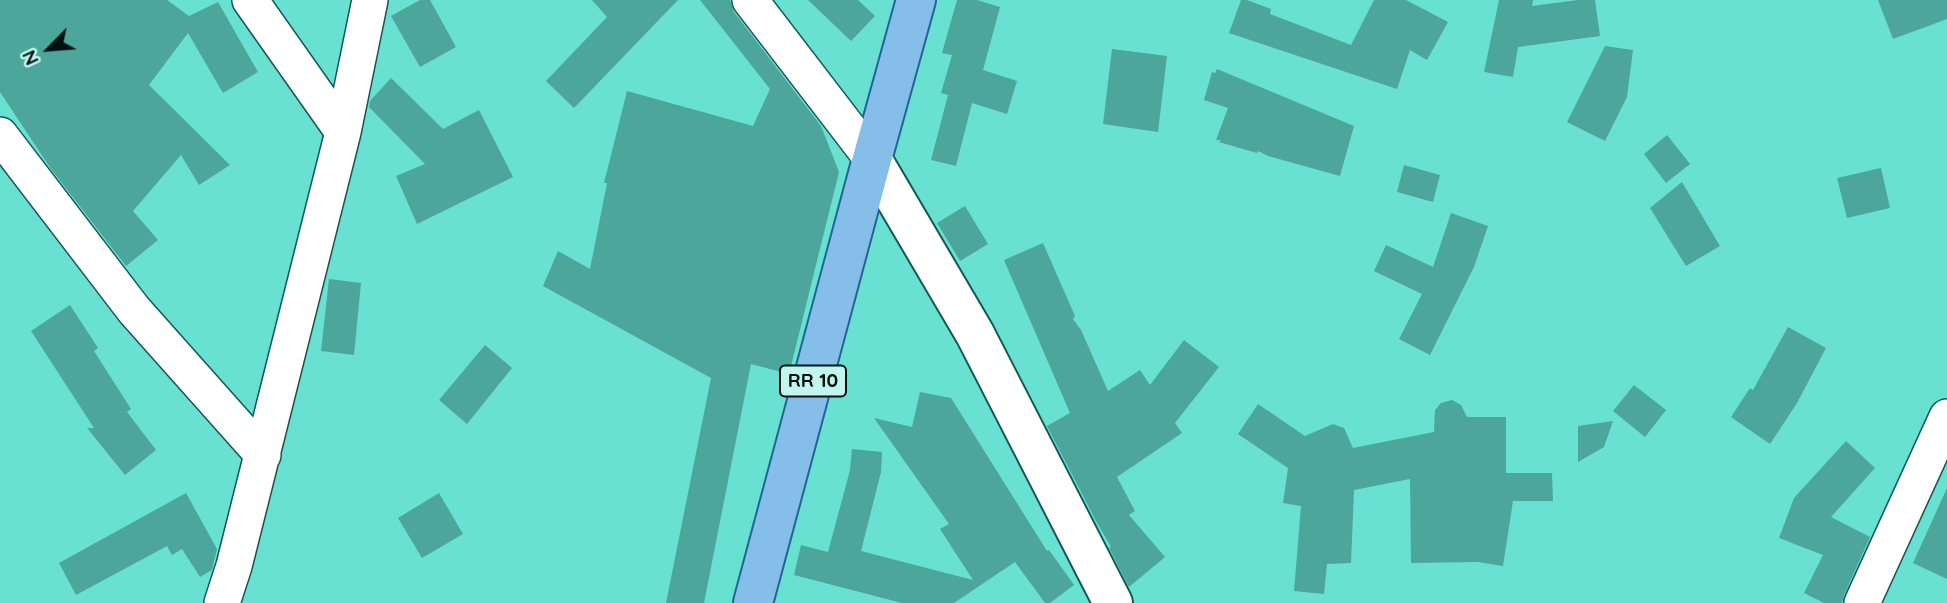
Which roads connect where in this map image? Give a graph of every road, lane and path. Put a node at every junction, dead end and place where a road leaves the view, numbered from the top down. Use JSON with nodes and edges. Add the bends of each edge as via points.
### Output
{"nodes":[{"id":1,"x":250,"y":0,"type":"edge"},
{"id":2,"x":370,"y":0,"type":"edge"},
{"id":3,"x":750,"y":0,"type":"edge"},
{"id":4,"x":916,"y":0,"type":"edge"},
{"id":5,"x":343,"y":132,"type":"junction"},
{"id":6,"x":0,"y":135,"type":"edge"},
{"id":7,"x":872,"y":159,"type":"junction"},
{"id":8,"x":1947,"y":417,"type":"edge"},
{"id":9,"x":263,"y":455,"type":"junction"},
{"id":10,"x":222,"y":603,"type":"edge"},
{"id":11,"x":754,"y":603,"type":"edge"},
{"id":12,"x":1113,"y":603,"type":"edge"},
{"id":13,"x":1862,"y":603,"type":"edge"}],
"edges":[{"from":1,"to":5,"type":"street"},
{"from":2,"to":5,"type":"street"},
{"from":3,"to":7,"type":"street"},
{"from":4,"to":7,"type":"main road","number":"RR 10"},
{"from":5,"to":9,"type":"street"},
{"from":6,"to":9,"type":"street","via":[[134,310]]},
{"from":7,"to":11,"type":"main road","number":"RR 10"},
{"from":7,"to":12,"type":"street","via":[[975,334]]},
{"from":8,"to":13,"type":"street"},
{"from":9,"to":10,"type":"street"}]}
